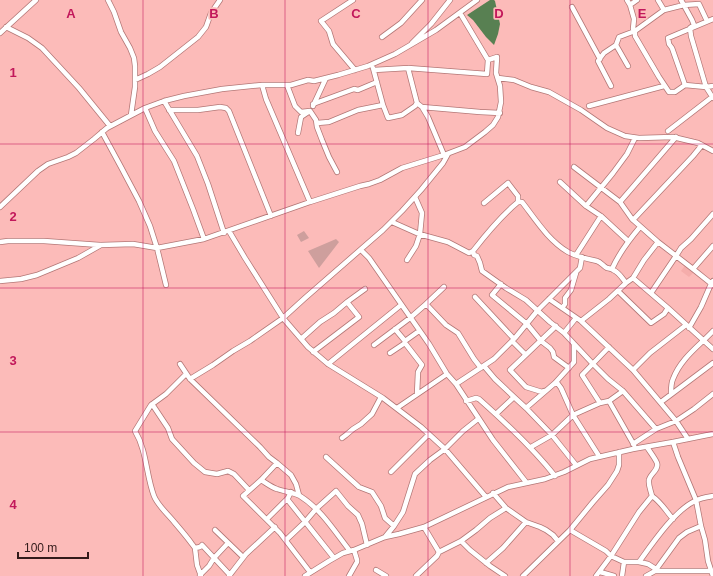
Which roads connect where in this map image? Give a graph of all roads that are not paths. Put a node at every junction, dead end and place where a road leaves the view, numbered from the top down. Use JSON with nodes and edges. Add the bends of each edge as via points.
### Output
{"nodes":[{"id":1,"x":36,"y":0,"type":"edge"},
{"id":2,"x":108,"y":0,"type":"edge"},
{"id":3,"x":220,"y":0,"type":"edge"},
{"id":4,"x":353,"y":0,"type":"edge"},
{"id":5,"x":422,"y":0,"type":"edge"},
{"id":6,"x":450,"y":0,"type":"edge"},
{"id":7,"x":477,"y":0,"type":"edge"},
{"id":8,"x":627,"y":0,"type":"edge"},
{"id":9,"x":637,"y":0,"type":"edge"},
{"id":10,"x":658,"y":0,"type":"edge"},
{"id":11,"x":681,"y":0,"type":"edge"},
{"id":12,"x":630,"y":5,"type":"junction"},
{"id":13,"x":684,"y":5,"type":"junction"},
{"id":14,"x":572,"y":7,"type":"dead end"},
{"id":15,"x":664,"y":10,"type":"junction"},
{"id":16,"x":460,"y":12,"type":"junction"},
{"id":17,"x":713,"y":19,"type":"edge"},
{"id":18,"x":707,"y":21,"type":"junction"},
{"id":19,"x":6,"y":27,"type":"junction"},
{"id":20,"x":690,"y":28,"type":"junction"},
{"id":21,"x":635,"y":31,"type":"junction"},
{"id":22,"x":0,"y":33,"type":"edge"},
{"id":23,"x":382,"y":37,"type":"dead end"},
{"id":24,"x":616,"y":45,"type":"junction"},
{"id":25,"x":408,"y":47,"type":"junction"},
{"id":26,"x":600,"y":58,"type":"junction"},
{"id":27,"x":488,"y":60,"type":"junction"},
{"id":28,"x":372,"y":64,"type":"junction"},
{"id":29,"x":628,"y":66,"type":"dead end"},
{"id":30,"x":408,"y":68,"type":"junction"},
{"id":31,"x":355,"y":70,"type":"junction"},
{"id":32,"x":374,"y":70,"type":"junction"},
{"id":33,"x":326,"y":78,"type":"junction"},
{"id":34,"x":498,"y":78,"type":"junction"},
{"id":35,"x":135,"y":80,"type":"junction"},
{"id":36,"x":377,"y":82,"type":"junction"},
{"id":37,"x":262,"y":85,"type":"junction"},
{"id":38,"x":287,"y":85,"type":"junction"},
{"id":39,"x":685,"y":85,"type":"junction"},
{"id":40,"x":611,"y":86,"type":"dead end"},
{"id":41,"x":664,"y":86,"type":"junction"},
{"id":42,"x":713,"y":86,"type":"edge"},
{"id":43,"x":706,"y":87,"type":"junction"},
{"id":44,"x":712,"y":98,"type":"edge"},
{"id":45,"x":164,"y":101,"type":"junction"},
{"id":46,"x":417,"y":103,"type":"junction"},
{"id":47,"x":313,"y":104,"type":"junction"},
{"id":48,"x":383,"y":104,"type":"junction"},
{"id":49,"x":589,"y":106,"type":"dead end"},
{"id":50,"x":422,"y":107,"type":"junction"},
{"id":51,"x":145,"y":108,"type":"junction"},
{"id":52,"x":169,"y":110,"type":"junction"},
{"id":53,"x":310,"y":111,"type":"junction"},
{"id":54,"x":500,"y":113,"type":"junction"},
{"id":55,"x":131,"y":115,"type":"junction"},
{"id":56,"x":317,"y":123,"type":"junction"},
{"id":57,"x":110,"y":126,"type":"junction"},
{"id":58,"x":668,"y":131,"type":"dead end"},
{"id":59,"x":102,"y":132,"type":"junction"},
{"id":60,"x":298,"y":132,"type":"dead end"},
{"id":61,"x":676,"y":137,"type":"junction"},
{"id":62,"x":635,"y":138,"type":"junction"},
{"id":63,"x":702,"y":145,"type":"junction"},
{"id":64,"x":713,"y":150,"type":"edge"},
{"id":65,"x":446,"y":154,"type":"junction"},
{"id":66,"x":574,"y":167,"type":"dead end"},
{"id":67,"x":337,"y":172,"type":"dead end"},
{"id":68,"x":560,"y":182,"type":"dead end"},
{"id":69,"x":602,"y":188,"type":"junction"},
{"id":70,"x":415,"y":197,"type":"junction"},
{"id":71,"x":310,"y":202,"type":"junction"},
{"id":72,"x":518,"y":202,"type":"junction"},
{"id":73,"x":620,"y":202,"type":"junction"},
{"id":74,"x":484,"y":203,"type":"dead end"},
{"id":75,"x":586,"y":206,"type":"junction"},
{"id":76,"x":0,"y":207,"type":"edge"},
{"id":77,"x":713,"y":214,"type":"edge"},
{"id":78,"x":271,"y":216,"type":"junction"},
{"id":79,"x":601,"y":216,"type":"junction"},
{"id":80,"x":633,"y":220,"type":"junction"},
{"id":81,"x":392,"y":222,"type":"junction"},
{"id":82,"x":640,"y":227,"type":"junction"},
{"id":83,"x":227,"y":232,"type":"junction"},
{"id":84,"x":420,"y":234,"type":"junction"},
{"id":85,"x":204,"y":239,"type":"junction"},
{"id":86,"x":628,"y":241,"type":"junction"},
{"id":87,"x":0,"y":242,"type":"edge"},
{"id":88,"x":658,"y":242,"type":"junction"},
{"id":89,"x":101,"y":245,"type":"junction"},
{"id":90,"x":713,"y":246,"type":"edge"},
{"id":91,"x":157,"y":248,"type":"junction"},
{"id":92,"x":361,"y":250,"type":"junction"},
{"id":93,"x":473,"y":251,"type":"junction"},
{"id":94,"x":576,"y":255,"type":"junction"},
{"id":95,"x":676,"y":256,"type":"junction"},
{"id":96,"x":582,"y":257,"type":"junction"},
{"id":97,"x":407,"y":260,"type":"dead end"},
{"id":98,"x":612,"y":269,"type":"junction"},
{"id":99,"x":693,"y":269,"type":"junction"},
{"id":100,"x":576,"y":273,"type":"junction"},
{"id":101,"x":633,"y":278,"type":"junction"},
{"id":102,"x":0,"y":281,"type":"edge"},
{"id":103,"x":626,"y":283,"type":"junction"},
{"id":104,"x":712,"y":283,"type":"edge"},
{"id":105,"x":501,"y":284,"type":"junction"},
{"id":106,"x":166,"y":285,"type":"dead end"},
{"id":107,"x":444,"y":287,"type":"dead end"},
{"id":108,"x":365,"y":289,"type":"dead end"},
{"id":109,"x":618,"y":291,"type":"junction"},
{"id":110,"x":651,"y":293,"type":"junction"},
{"id":111,"x":475,"y":297,"type":"dead end"},
{"id":112,"x":549,"y":299,"type":"junction"},
{"id":113,"x":347,"y":302,"type":"junction"},
{"id":114,"x":426,"y":304,"type":"junction"},
{"id":115,"x":401,"y":305,"type":"junction"},
{"id":116,"x":562,"y":308,"type":"junction"},
{"id":117,"x":668,"y":308,"type":"junction"},
{"id":118,"x":538,"y":310,"type":"junction"},
{"id":119,"x":283,"y":318,"type":"junction"},
{"id":120,"x":410,"y":318,"type":"junction"},
{"id":121,"x":576,"y":318,"type":"junction"},
{"id":122,"x":581,"y":321,"type":"junction"},
{"id":123,"x":527,"y":324,"type":"junction"},
{"id":124,"x":556,"y":326,"type":"junction"},
{"id":125,"x":688,"y":326,"type":"junction"},
{"id":126,"x":395,"y":329,"type":"junction"},
{"id":127,"x":419,"y":331,"type":"junction"},
{"id":128,"x":713,"y":331,"type":"edge"},
{"id":129,"x":564,"y":333,"type":"junction"},
{"id":130,"x":301,"y":339,"type":"junction"},
{"id":131,"x":513,"y":340,"type":"junction"},
{"id":132,"x":541,"y":341,"type":"junction"},
{"id":133,"x":704,"y":341,"type":"junction"},
{"id":134,"x":405,"y":342,"type":"junction"},
{"id":135,"x":574,"y":344,"type":"junction"},
{"id":136,"x":374,"y":345,"type":"dead end"},
{"id":137,"x":609,"y":347,"type":"junction"},
{"id":138,"x":713,"y":349,"type":"edge"},
{"id":139,"x":313,"y":352,"type":"junction"},
{"id":140,"x":390,"y":353,"type":"dead end"},
{"id":141,"x":526,"y":355,"type":"junction"},
{"id":142,"x":592,"y":363,"type":"junction"},
{"id":143,"x":713,"y":363,"type":"edge"},
{"id":144,"x":180,"y":364,"type":"dead end"},
{"id":145,"x":328,"y":364,"type":"junction"},
{"id":146,"x":482,"y":367,"type":"junction"},
{"id":147,"x":569,"y":368,"type":"junction"},
{"id":148,"x":633,"y":370,"type":"junction"},
{"id":149,"x":186,"y":374,"type":"junction"},
{"id":150,"x":447,"y":374,"type":"junction"},
{"id":151,"x":190,"y":379,"type":"junction"},
{"id":152,"x":555,"y":383,"type":"junction"},
{"id":153,"x":456,"y":384,"type":"junction"},
{"id":154,"x":623,"y":391,"type":"junction"},
{"id":155,"x":417,"y":394,"type":"junction"},
{"id":156,"x":671,"y":394,"type":"junction"},
{"id":157,"x":713,"y":394,"type":"edge"},
{"id":158,"x":381,"y":397,"type":"junction"},
{"id":159,"x":514,"y":397,"type":"junction"},
{"id":160,"x":466,"y":401,"type":"junction"},
{"id":161,"x":609,"y":401,"type":"junction"},
{"id":162,"x":661,"y":402,"type":"junction"},
{"id":163,"x":600,"y":403,"type":"junction"},
{"id":164,"x":152,"y":404,"type":"junction"},
{"id":165,"x":397,"y":408,"type":"junction"},
{"id":166,"x":526,"y":408,"type":"junction"},
{"id":167,"x":496,"y":414,"type":"junction"},
{"id":168,"x":573,"y":415,"type":"junction"},
{"id":169,"x":478,"y":419,"type":"junction"},
{"id":170,"x":676,"y":421,"type":"junction"},
{"id":171,"x":656,"y":429,"type":"junction"},
{"id":172,"x":429,"y":434,"type":"junction"},
{"id":173,"x":713,"y":434,"type":"edge"},
{"id":174,"x":552,"y":435,"type":"junction"},
{"id":175,"x":342,"y":438,"type":"dead end"},
{"id":176,"x":688,"y":439,"type":"junction"},
{"id":177,"x":673,"y":442,"type":"junction"},
{"id":178,"x":634,"y":446,"type":"junction"},
{"id":179,"x":531,"y":447,"type":"junction"},
{"id":180,"x":647,"y":447,"type":"junction"},
{"id":181,"x":444,"y":449,"type":"junction"},
{"id":182,"x":619,"y":452,"type":"junction"},
{"id":183,"x":599,"y":456,"type":"junction"},
{"id":184,"x":326,"y":457,"type":"dead end"},
{"id":185,"x":277,"y":463,"type":"junction"},
{"id":186,"x":576,"y":465,"type":"junction"},
{"id":187,"x":391,"y":472,"type":"dead end"},
{"id":188,"x":554,"y":476,"type":"junction"},
{"id":189,"x":261,"y":480,"type":"junction"},
{"id":190,"x":526,"y":482,"type":"junction"},
{"id":191,"x":249,"y":490,"type":"junction"},
{"id":192,"x":291,"y":492,"type":"junction"},
{"id":193,"x":493,"y":494,"type":"junction"},
{"id":194,"x":299,"y":495,"type":"junction"},
{"id":195,"x":652,"y":496,"type":"junction"},
{"id":196,"x":713,"y":496,"type":"edge"},
{"id":197,"x":486,"y":497,"type":"junction"},
{"id":198,"x":287,"y":499,"type":"junction"},
{"id":199,"x":696,"y":500,"type":"junction"},
{"id":200,"x":506,"y":508,"type":"junction"},
{"id":201,"x":316,"y":509,"type":"junction"},
{"id":202,"x":673,"y":519,"type":"junction"},
{"id":203,"x":267,"y":520,"type":"junction"},
{"id":204,"x":305,"y":522,"type":"junction"},
{"id":205,"x":526,"y":522,"type":"junction"},
{"id":206,"x":394,"y":526,"type":"junction"},
{"id":207,"x":701,"y":526,"type":"junction"},
{"id":208,"x":275,"y":527,"type":"junction"},
{"id":209,"x":424,"y":527,"type":"junction"},
{"id":210,"x":215,"y":530,"type":"dead end"},
{"id":211,"x":570,"y":530,"type":"junction"},
{"id":212,"x":385,"y":537,"type":"junction"},
{"id":213,"x":286,"y":540,"type":"junction"},
{"id":214,"x":461,"y":541,"type":"junction"},
{"id":215,"x":228,"y":542,"type":"junction"},
{"id":216,"x":558,"y":542,"type":"junction"},
{"id":217,"x":367,"y":545,"type":"junction"},
{"id":218,"x":195,"y":548,"type":"junction"},
{"id":219,"x":352,"y":550,"type":"junction"},
{"id":220,"x":439,"y":552,"type":"junction"},
{"id":221,"x":611,"y":556,"type":"junction"},
{"id":222,"x":243,"y":557,"type":"junction"},
{"id":223,"x":214,"y":558,"type":"junction"},
{"id":224,"x":334,"y":558,"type":"junction"},
{"id":225,"x":624,"y":562,"type":"junction"},
{"id":226,"x":639,"y":562,"type":"junction"},
{"id":227,"x":486,"y":563,"type":"junction"},
{"id":228,"x":376,"y":570,"type":"dead end"},
{"id":229,"x":655,"y":570,"type":"junction"},
{"id":230,"x":684,"y":571,"type":"junction"},
{"id":231,"x":310,"y":572,"type":"junction"},
{"id":232,"x":712,"y":573,"type":"edge"},
{"id":233,"x":598,"y":574,"type":"edge"},
{"id":234,"x":200,"y":576,"type":"edge"},
{"id":235,"x":230,"y":576,"type":"edge"},
{"id":236,"x":305,"y":576,"type":"edge"},
{"id":237,"x":349,"y":576,"type":"edge"},
{"id":238,"x":386,"y":576,"type":"edge"},
{"id":239,"x":416,"y":576,"type":"edge"},
{"id":240,"x":505,"y":576,"type":"edge"},
{"id":241,"x":524,"y":576,"type":"edge"},
{"id":242,"x":614,"y":576,"type":"edge"},
{"id":243,"x":622,"y":576,"type":"edge"},
{"id":244,"x":639,"y":576,"type":"edge"},
{"id":245,"x":646,"y":576,"type":"edge"},
{"id":246,"x":682,"y":576,"type":"edge"}],
"edges":[{"from":1,"to":19,"type":"street"},
{"from":2,"to":35,"type":"street","via":[[132,53]]},
{"from":3,"to":35,"type":"street","via":[[198,37],[160,67]]},
{"from":4,"to":31,"type":"street","via":[[321,21],[329,31],[333,44]]},
{"from":5,"to":23,"type":"street","via":[[401,23]]},
{"from":6,"to":25,"type":"street"},
{"from":7,"to":16,"type":"street"},
{"from":8,"to":12,"type":"street"},
{"from":9,"to":12,"type":"street"},
{"from":10,"to":15,"type":"street"},
{"from":11,"to":13,"type":"street"},
{"from":12,"to":21,"type":"street"},
{"from":13,"to":15,"type":"street"},
{"from":13,"to":18,"type":"street","via":[[699,4]]},
{"from":13,"to":20,"type":"street","via":[[694,25]]},
{"from":14,"to":26,"type":"street"},
{"from":15,"to":21,"type":"street"},
{"from":16,"to":25,"type":"street"},
{"from":16,"to":27,"type":"street"},
{"from":17,"to":18,"type":"street"},
{"from":18,"to":20,"type":"street"},
{"from":19,"to":22,"type":"street"},
{"from":19,"to":57,"type":"street","via":[[42,48]]},
{"from":20,"to":39,"type":"street","via":[[668,38]]},
{"from":20,"to":43,"type":"street"},
{"from":21,"to":24,"type":"street","via":[[619,37]]},
{"from":21,"to":41,"type":"street","via":[[635,36]]},
{"from":24,"to":26,"type":"street"},
{"from":24,"to":29,"type":"street"},
{"from":25,"to":28,"type":"street"},
{"from":26,"to":40,"type":"street","via":[[598,62]]},
{"from":27,"to":30,"type":"street","via":[[487,74]]},
{"from":27,"to":34,"type":"street","via":[[497,56]]},
{"from":28,"to":31,"type":"street"},
{"from":28,"to":32,"type":"street"},
{"from":30,"to":32,"type":"street"},
{"from":30,"to":46,"type":"street"},
{"from":31,"to":33,"type":"street"},
{"from":32,"to":36,"type":"street"},
{"from":33,"to":38,"type":"street"},
{"from":33,"to":47,"type":"street"},
{"from":34,"to":54,"type":"street"},
{"from":34,"to":62,"type":"street","via":[[514,80],[549,92],[607,128]]},
{"from":35,"to":55,"type":"street"},
{"from":36,"to":47,"type":"street"},
{"from":36,"to":48,"type":"street"},
{"from":37,"to":38,"type":"street"},
{"from":37,"to":45,"type":"street","via":[[222,89]]},
{"from":37,"to":71,"type":"street"},
{"from":38,"to":53,"type":"street","via":[[294,106],[301,112]]},
{"from":39,"to":41,"type":"street","via":[[675,92],[669,92]]},
{"from":39,"to":43,"type":"street"},
{"from":41,"to":49,"type":"street"},
{"from":42,"to":43,"type":"street"},
{"from":43,"to":44,"type":"street"},
{"from":44,"to":58,"type":"street"},
{"from":45,"to":51,"type":"street"},
{"from":45,"to":52,"type":"street"},
{"from":46,"to":48,"type":"street","via":[[402,115],[388,118]]},
{"from":46,"to":50,"type":"street"},
{"from":47,"to":53,"type":"street"},
{"from":48,"to":56,"type":"street","via":[[358,110],[328,122]]},
{"from":50,"to":54,"type":"street"},
{"from":50,"to":65,"type":"street"},
{"from":51,"to":55,"type":"street"},
{"from":51,"to":85,"type":"street","via":[[155,132],[174,161]]},
{"from":52,"to":78,"type":"street","via":[[220,107],[229,111]]},
{"from":52,"to":83,"type":"street","via":[[197,156]]},
{"from":53,"to":56,"type":"street"},
{"from":53,"to":60,"type":"street","via":[[301,117]]},
{"from":54,"to":65,"type":"street","via":[[485,132],[465,147]]},
{"from":55,"to":57,"type":"street"},
{"from":56,"to":67,"type":"street"},
{"from":57,"to":59,"type":"street"},
{"from":59,"to":76,"type":"street","via":[[76,153],[48,164],[38,171]]},
{"from":59,"to":91,"type":"street","via":[[139,202]]},
{"from":61,"to":62,"type":"street"},
{"from":61,"to":63,"type":"street"},
{"from":61,"to":73,"type":"street"},
{"from":62,"to":69,"type":"street","via":[[627,154]]},
{"from":63,"to":64,"type":"street"},
{"from":63,"to":80,"type":"street"},
{"from":65,"to":70,"type":"street","via":[[444,163]]},
{"from":65,"to":71,"type":"street","via":[[402,168],[369,184]]},
{"from":66,"to":69,"type":"street"},
{"from":68,"to":75,"type":"street"},
{"from":69,"to":73,"type":"street"},
{"from":69,"to":75,"type":"street"},
{"from":70,"to":81,"type":"street"},
{"from":70,"to":84,"type":"street","via":[[422,213]]},
{"from":71,"to":78,"type":"street"},
{"from":72,"to":74,"type":"street","via":[[518,196],[508,183]]},
{"from":72,"to":93,"type":"street","via":[[495,224]]},
{"from":72,"to":94,"type":"street","via":[[522,202],[556,243]]},
{"from":73,"to":80,"type":"street"},
{"from":75,"to":79,"type":"street"},
{"from":77,"to":95,"type":"street"},
{"from":78,"to":83,"type":"street"},
{"from":79,"to":86,"type":"street"},
{"from":79,"to":94,"type":"street"},
{"from":80,"to":82,"type":"street"},
{"from":81,"to":84,"type":"street"},
{"from":81,"to":92,"type":"street"},
{"from":82,"to":86,"type":"street"},
{"from":82,"to":88,"type":"street"},
{"from":83,"to":85,"type":"street"},
{"from":83,"to":119,"type":"street"},
{"from":84,"to":93,"type":"street","via":[[448,242],[469,253]]},
{"from":84,"to":97,"type":"street"},
{"from":85,"to":91,"type":"street"},
{"from":86,"to":98,"type":"street"},
{"from":87,"to":89,"type":"street","via":[[44,241]]},
{"from":88,"to":95,"type":"street"},
{"from":88,"to":101,"type":"street"},
{"from":89,"to":91,"type":"street","via":[[133,244]]},
{"from":89,"to":102,"type":"street","via":[[78,258],[37,275],[20,280]]},
{"from":90,"to":99,"type":"street"},
{"from":91,"to":106,"type":"street"},
{"from":92,"to":115,"type":"street"},
{"from":92,"to":119,"type":"street"},
{"from":93,"to":105,"type":"street","via":[[482,271]]},
{"from":94,"to":96,"type":"street"},
{"from":95,"to":99,"type":"street"},
{"from":95,"to":110,"type":"street"},
{"from":96,"to":98,"type":"street","via":[[600,262]]},
{"from":96,"to":100,"type":"street"},
{"from":98,"to":103,"type":"street"},
{"from":99,"to":104,"type":"street"},
{"from":100,"to":112,"type":"street"},
{"from":100,"to":116,"type":"street"},
{"from":101,"to":103,"type":"street"},
{"from":101,"to":110,"type":"street"},
{"from":103,"to":109,"type":"street"},
{"from":104,"to":125,"type":"street"},
{"from":105,"to":118,"type":"street"},
{"from":105,"to":123,"type":"street","via":[[492,295]]},
{"from":107,"to":114,"type":"street"},
{"from":108,"to":113,"type":"street"},
{"from":109,"to":117,"type":"street","via":[[652,323]]},
{"from":109,"to":122,"type":"street"},
{"from":110,"to":117,"type":"street"},
{"from":111,"to":131,"type":"street"},
{"from":112,"to":116,"type":"street"},
{"from":112,"to":118,"type":"street"},
{"from":113,"to":130,"type":"street"},
{"from":113,"to":139,"type":"street","via":[[359,317]]},
{"from":114,"to":120,"type":"street"},
{"from":114,"to":146,"type":"street","via":[[446,325],[458,333]]},
{"from":115,"to":120,"type":"street"},
{"from":115,"to":145,"type":"street"},
{"from":116,"to":121,"type":"street"},
{"from":117,"to":125,"type":"street"},
{"from":118,"to":123,"type":"street"},
{"from":118,"to":124,"type":"street"},
{"from":119,"to":130,"type":"street"},
{"from":119,"to":151,"type":"street"},
{"from":120,"to":126,"type":"street"},
{"from":120,"to":127,"type":"street"},
{"from":121,"to":122,"type":"street"},
{"from":121,"to":129,"type":"street"},
{"from":122,"to":137,"type":"street"},
{"from":123,"to":131,"type":"street"},
{"from":123,"to":132,"type":"street"},
{"from":124,"to":129,"type":"street"},
{"from":124,"to":132,"type":"street"},
{"from":125,"to":133,"type":"street"},
{"from":125,"to":148,"type":"street","via":[[650,353]]},
{"from":126,"to":134,"type":"street"},
{"from":126,"to":136,"type":"street"},
{"from":127,"to":134,"type":"street"},
{"from":127,"to":150,"type":"street"},
{"from":128,"to":133,"type":"street"},
{"from":129,"to":135,"type":"street"},
{"from":130,"to":139,"type":"street"},
{"from":131,"to":141,"type":"street"},
{"from":131,"to":146,"type":"street"},
{"from":132,"to":141,"type":"street"},
{"from":132,"to":147,"type":"street","via":[[554,352],[554,357]]},
{"from":133,"to":138,"type":"street"},
{"from":133,"to":156,"type":"street","via":[[688,355],[677,370],[672,380]]},
{"from":134,"to":140,"type":"street"},
{"from":134,"to":155,"type":"street","via":[[422,365],[418,372]]},
{"from":135,"to":142,"type":"street"},
{"from":135,"to":147,"type":"street","via":[[574,362]]},
{"from":137,"to":142,"type":"street"},
{"from":137,"to":148,"type":"street"},
{"from":139,"to":145,"type":"street"},
{"from":141,"to":152,"type":"street","via":[[510,370],[526,387],[542,392]]},
{"from":142,"to":154,"type":"street"},
{"from":142,"to":163,"type":"street","via":[[582,374]]},
{"from":143,"to":156,"type":"street"},
{"from":144,"to":149,"type":"street"},
{"from":145,"to":158,"type":"street"},
{"from":146,"to":153,"type":"street"},
{"from":146,"to":159,"type":"street"},
{"from":147,"to":152,"type":"street"},
{"from":148,"to":162,"type":"street"},
{"from":149,"to":151,"type":"street"},
{"from":149,"to":164,"type":"street"},
{"from":150,"to":153,"type":"street"},
{"from":150,"to":155,"type":"street"},
{"from":151,"to":185,"type":"street"},
{"from":152,"to":166,"type":"street"},
{"from":152,"to":168,"type":"street"},
{"from":153,"to":160,"type":"street"},
{"from":154,"to":161,"type":"street"},
{"from":154,"to":171,"type":"street"},
{"from":155,"to":165,"type":"street"},
{"from":156,"to":162,"type":"street"},
{"from":157,"to":170,"type":"street"},
{"from":158,"to":165,"type":"street"},
{"from":158,"to":175,"type":"street","via":[[372,414]]},
{"from":159,"to":166,"type":"street"},
{"from":159,"to":167,"type":"street"},
{"from":160,"to":167,"type":"street","via":[[479,399]]},
{"from":160,"to":169,"type":"street"},
{"from":161,"to":163,"type":"street"},
{"from":161,"to":178,"type":"street"},
{"from":162,"to":170,"type":"street"},
{"from":163,"to":168,"type":"street"},
{"from":164,"to":191,"type":"street","via":[[172,439],[199,468],[217,474],[228,471]]},
{"from":164,"to":218,"type":"street","via":[[135,431],[140,440],[151,487],[162,508]]},
{"from":165,"to":172,"type":"street"},
{"from":166,"to":174,"type":"street"},
{"from":167,"to":179,"type":"street"},
{"from":168,"to":174,"type":"street"},
{"from":168,"to":183,"type":"street"},
{"from":169,"to":181,"type":"street"},
{"from":169,"to":190,"type":"street"},
{"from":170,"to":171,"type":"street"},
{"from":170,"to":176,"type":"street"},
{"from":171,"to":178,"type":"street"},
{"from":172,"to":181,"type":"street"},
{"from":172,"to":187,"type":"street"},
{"from":173,"to":176,"type":"street"},
{"from":174,"to":179,"type":"street"},
{"from":174,"to":186,"type":"street"},
{"from":176,"to":177,"type":"street"},
{"from":177,"to":180,"type":"street"},
{"from":177,"to":199,"type":"street"},
{"from":178,"to":180,"type":"street"},
{"from":178,"to":182,"type":"street"},
{"from":179,"to":188,"type":"street"},
{"from":180,"to":195,"type":"street","via":[[657,465],[649,480]]},
{"from":181,"to":197,"type":"street"},
{"from":181,"to":206,"type":"street","via":[[415,474],[403,512]]},
{"from":182,"to":183,"type":"street"},
{"from":182,"to":211,"type":"street","via":[[617,471]]},
{"from":183,"to":186,"type":"street"},
{"from":184,"to":206,"type":"street","via":[[359,487],[372,492],[385,518]]},
{"from":185,"to":189,"type":"street"},
{"from":185,"to":194,"type":"street","via":[[291,475]]},
{"from":186,"to":188,"type":"street"},
{"from":188,"to":190,"type":"street"},
{"from":189,"to":191,"type":"street"},
{"from":189,"to":192,"type":"street","via":[[277,489]]},
{"from":190,"to":193,"type":"street","via":[[508,486]]},
{"from":191,"to":203,"type":"street","via":[[243,496]]},
{"from":192,"to":194,"type":"street"},
{"from":192,"to":198,"type":"street"},
{"from":193,"to":197,"type":"street"},
{"from":193,"to":200,"type":"street"},
{"from":194,"to":201,"type":"street"},
{"from":195,"to":202,"type":"street"},
{"from":195,"to":221,"type":"street","via":[[638,512]]},
{"from":196,"to":199,"type":"street"},
{"from":197,"to":209,"type":"street"},
{"from":198,"to":203,"type":"street"},
{"from":198,"to":204,"type":"street"},
{"from":199,"to":202,"type":"street"},
{"from":199,"to":207,"type":"street"},
{"from":200,"to":205,"type":"street"},
{"from":200,"to":214,"type":"street"},
{"from":201,"to":204,"type":"street"},
{"from":201,"to":217,"type":"street","via":[[336,491],[358,515]]},
{"from":201,"to":219,"type":"street"},
{"from":202,"to":226,"type":"street"},
{"from":203,"to":208,"type":"street"},
{"from":204,"to":213,"type":"street"},
{"from":204,"to":224,"type":"street"},
{"from":205,"to":216,"type":"street","via":[[540,526]]},
{"from":205,"to":227,"type":"street"},
{"from":206,"to":212,"type":"street"},
{"from":207,"to":229,"type":"street","via":[[679,538]]},
{"from":207,"to":232,"type":"street"},
{"from":208,"to":213,"type":"street"},
{"from":208,"to":222,"type":"street"},
{"from":209,"to":212,"type":"street"},
{"from":209,"to":220,"type":"street"},
{"from":210,"to":215,"type":"street"},
{"from":211,"to":216,"type":"street"},
{"from":211,"to":221,"type":"street"},
{"from":212,"to":217,"type":"street"},
{"from":213,"to":231,"type":"street"},
{"from":214,"to":220,"type":"street"},
{"from":214,"to":227,"type":"street"},
{"from":215,"to":222,"type":"street"},
{"from":215,"to":223,"type":"street"},
{"from":216,"to":241,"type":"street"},
{"from":217,"to":219,"type":"street"},
{"from":218,"to":223,"type":"street","via":[[202,546]]},
{"from":218,"to":234,"type":"street"},
{"from":219,"to":224,"type":"street"},
{"from":219,"to":237,"type":"street","via":[[357,562]]},
{"from":220,"to":239,"type":"street"},
{"from":221,"to":225,"type":"street"},
{"from":221,"to":233,"type":"street"},
{"from":222,"to":235,"type":"street"},
{"from":223,"to":234,"type":"street"},
{"from":223,"to":235,"type":"street"},
{"from":224,"to":231,"type":"street"},
{"from":225,"to":226,"type":"street"},
{"from":225,"to":243,"type":"street"},
{"from":226,"to":229,"type":"street","via":[[648,564]]},
{"from":227,"to":240,"type":"street"},
{"from":228,"to":238,"type":"street"},
{"from":229,"to":230,"type":"street"},
{"from":229,"to":245,"type":"street"},
{"from":230,"to":232,"type":"street"},
{"from":230,"to":246,"type":"street"},
{"from":231,"to":236,"type":"street"},
{"from":233,"to":242,"type":"street"},
{"from":244,"to":245,"type":"street"}]}
